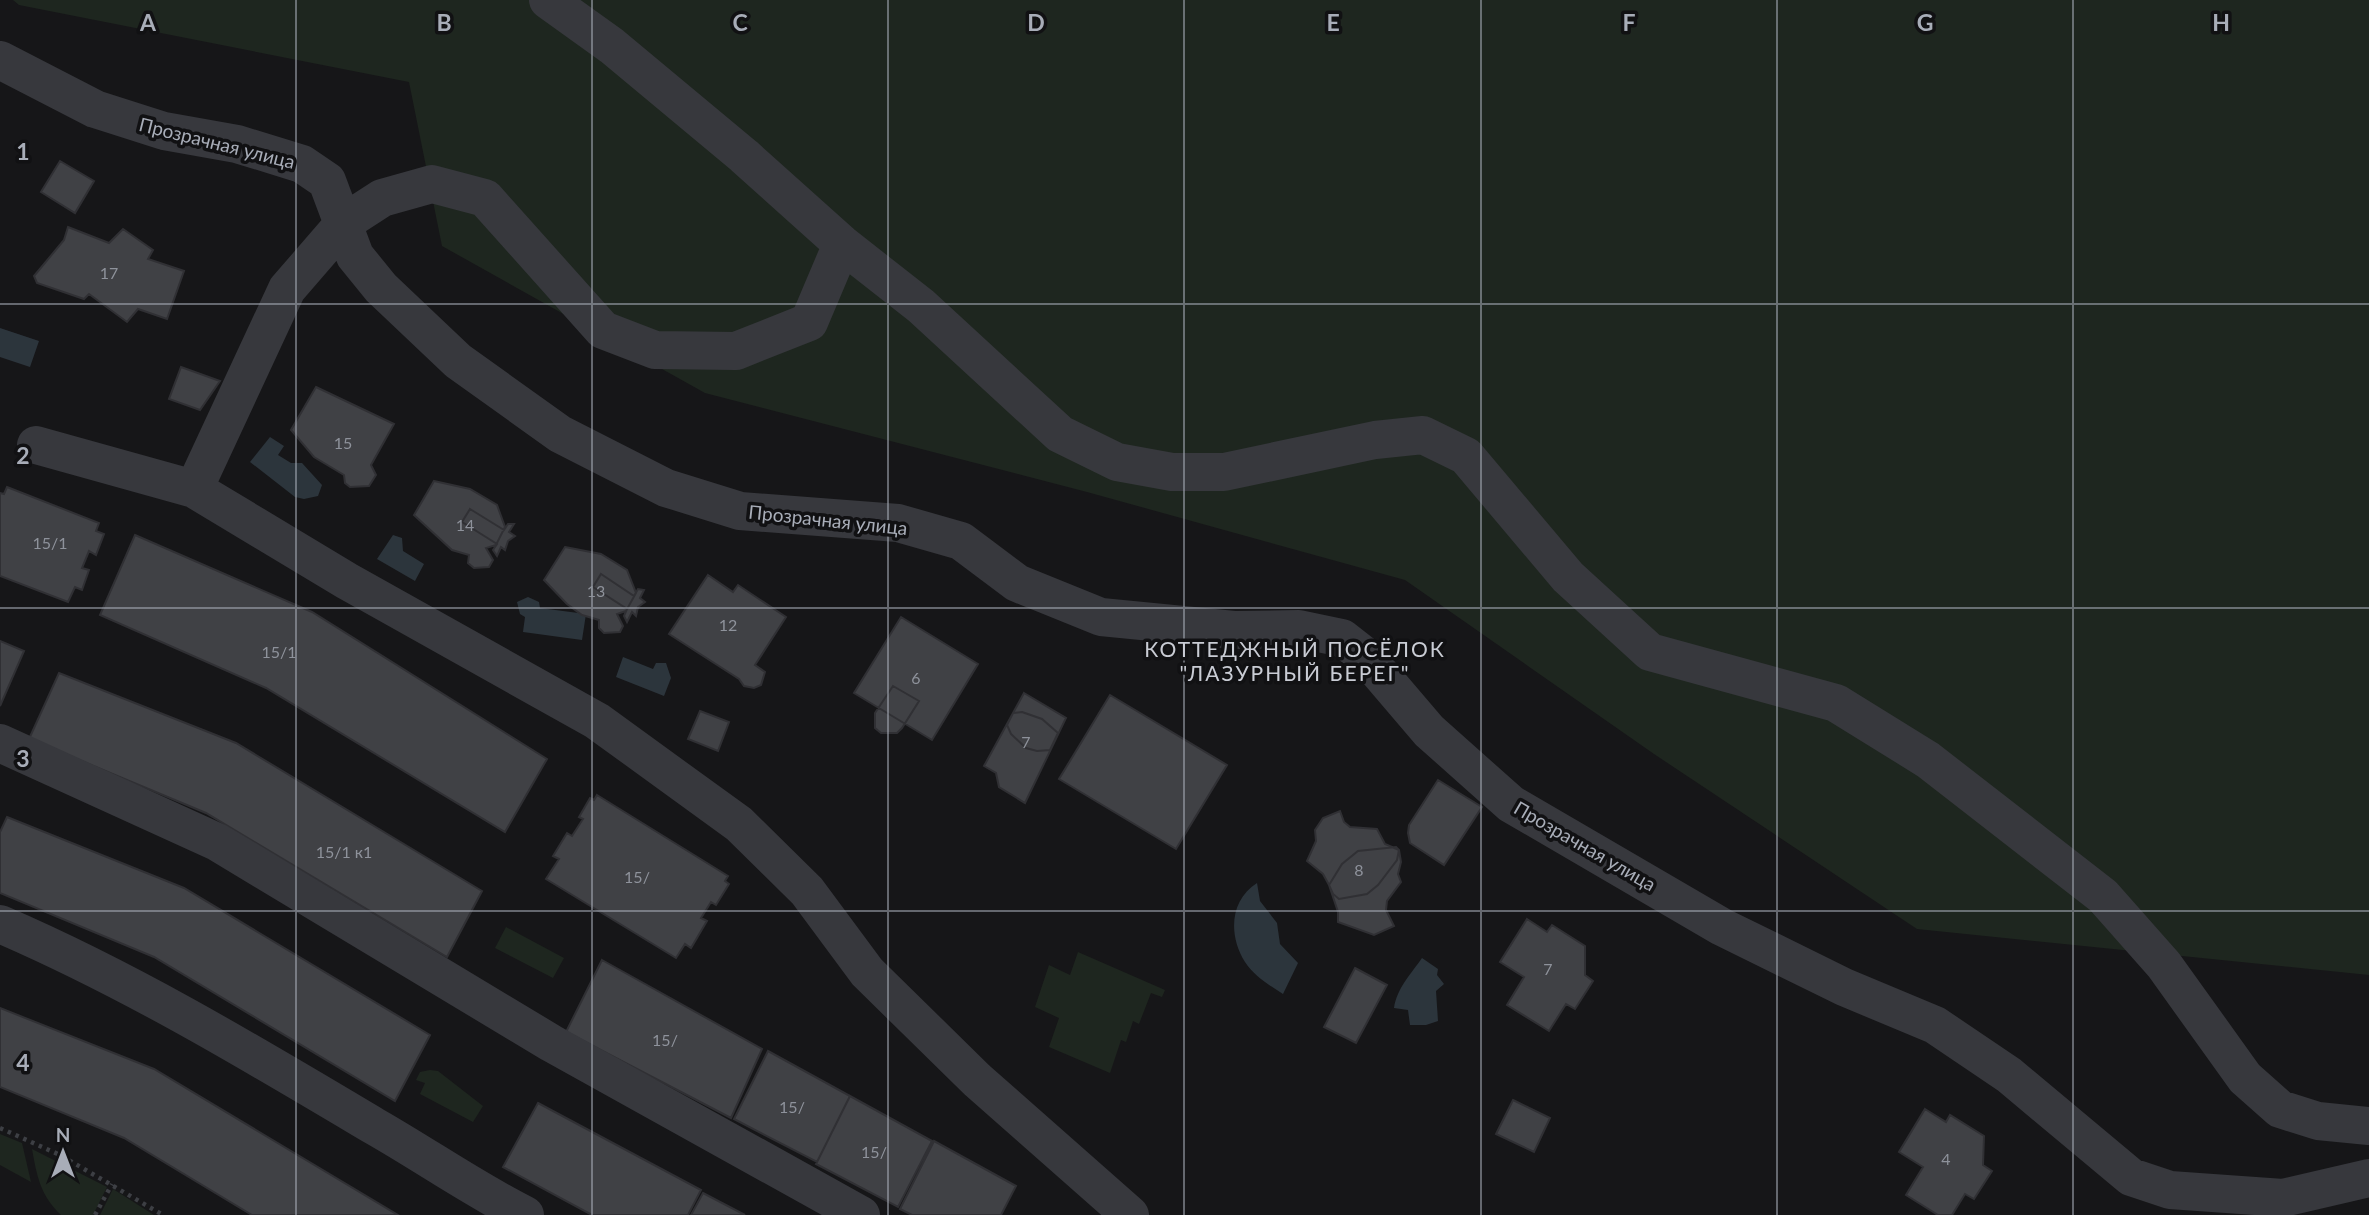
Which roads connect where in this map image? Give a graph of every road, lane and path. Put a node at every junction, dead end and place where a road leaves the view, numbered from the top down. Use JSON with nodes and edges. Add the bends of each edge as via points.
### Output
{"nodes":[{"id":1,"x":548,"y":0,"type":"edge"},
{"id":2,"x":0,"y":60,"type":"edge"},
{"id":3,"x":345,"y":222,"type":"junction"},
{"id":4,"x":842,"y":244,"type":"junction"},
{"id":5,"x":36,"y":445,"type":"dead end"},
{"id":6,"x":194,"y":489,"type":"junction"},
{"id":7,"x":0,"y":743,"type":"edge"},
{"id":8,"x":0,"y":924,"type":"edge"},
{"id":9,"x":2369,"y":1126,"type":"edge"},
{"id":10,"x":0,"y":1128,"type":"edge"},
{"id":11,"x":2369,"y":1178,"type":"edge"},
{"id":12,"x":112,"y":1184,"type":"junction"},
{"id":13,"x":2168,"y":1203,"type":"edge"},
{"id":14,"x":95,"y":1215,"type":"edge"},
{"id":15,"x":163,"y":1215,"type":"edge"},
{"id":16,"x":525,"y":1215,"type":"edge"},
{"id":17,"x":861,"y":1215,"type":"edge"},
{"id":18,"x":1130,"y":1215,"type":"edge"}],
"edges":[{"from":1,"to":4,"type":"street","via":[[744,156]]},
{"from":2,"to":3,"type":"street","name":"Прозрачная улица","via":[[95,109],[164,131],[237,144],[302,164],[327,181]]},
{"from":3,"to":4,"type":"street","via":[[382,198],[432,184],[485,198],[603,330],[655,351],[736,351],[809,322]]},
{"from":3,"to":6,"type":"street","via":[[287,289]]},
{"from":3,"to":13,"type":"street","name":"Прозрачная улица","via":[[355,256],[380,288],[458,361],[560,434],[666,488],[740,511],[898,523],[961,541],[1017,583],[1101,617],[1234,630],[1299,629],[1342,638],[1365,656],[1429,731],[1511,804],[1722,927],[1844,987],[1935,1025],[2009,1075]]},
{"from":4,"to":9,"type":"street","via":[[922,306],[1060,434],[1116,462],[1172,472],[1224,472],[1375,440],[1423,435],[1466,456],[1568,577],[1650,652],[1836,703],[1928,760],[2103,896],[2164,965],[2245,1078],[2280,1109],[2318,1121]]},
{"from":5,"to":6,"type":"street"},
{"from":6,"to":18,"type":"street","via":[[597,721],[739,824],[807,891],[867,972],[977,1080]]},
{"from":7,"to":17,"type":"street","via":[[217,842],[551,1044]]},
{"from":8,"to":16,"type":"street","via":[[183,1014]]},
{"from":10,"to":12,"type":"path"},
{"from":11,"to":13,"type":"street","name":"Прозрачная улица","via":[[2283,1198]]},
{"from":12,"to":14,"type":"path"},
{"from":12,"to":15,"type":"path"}]}
